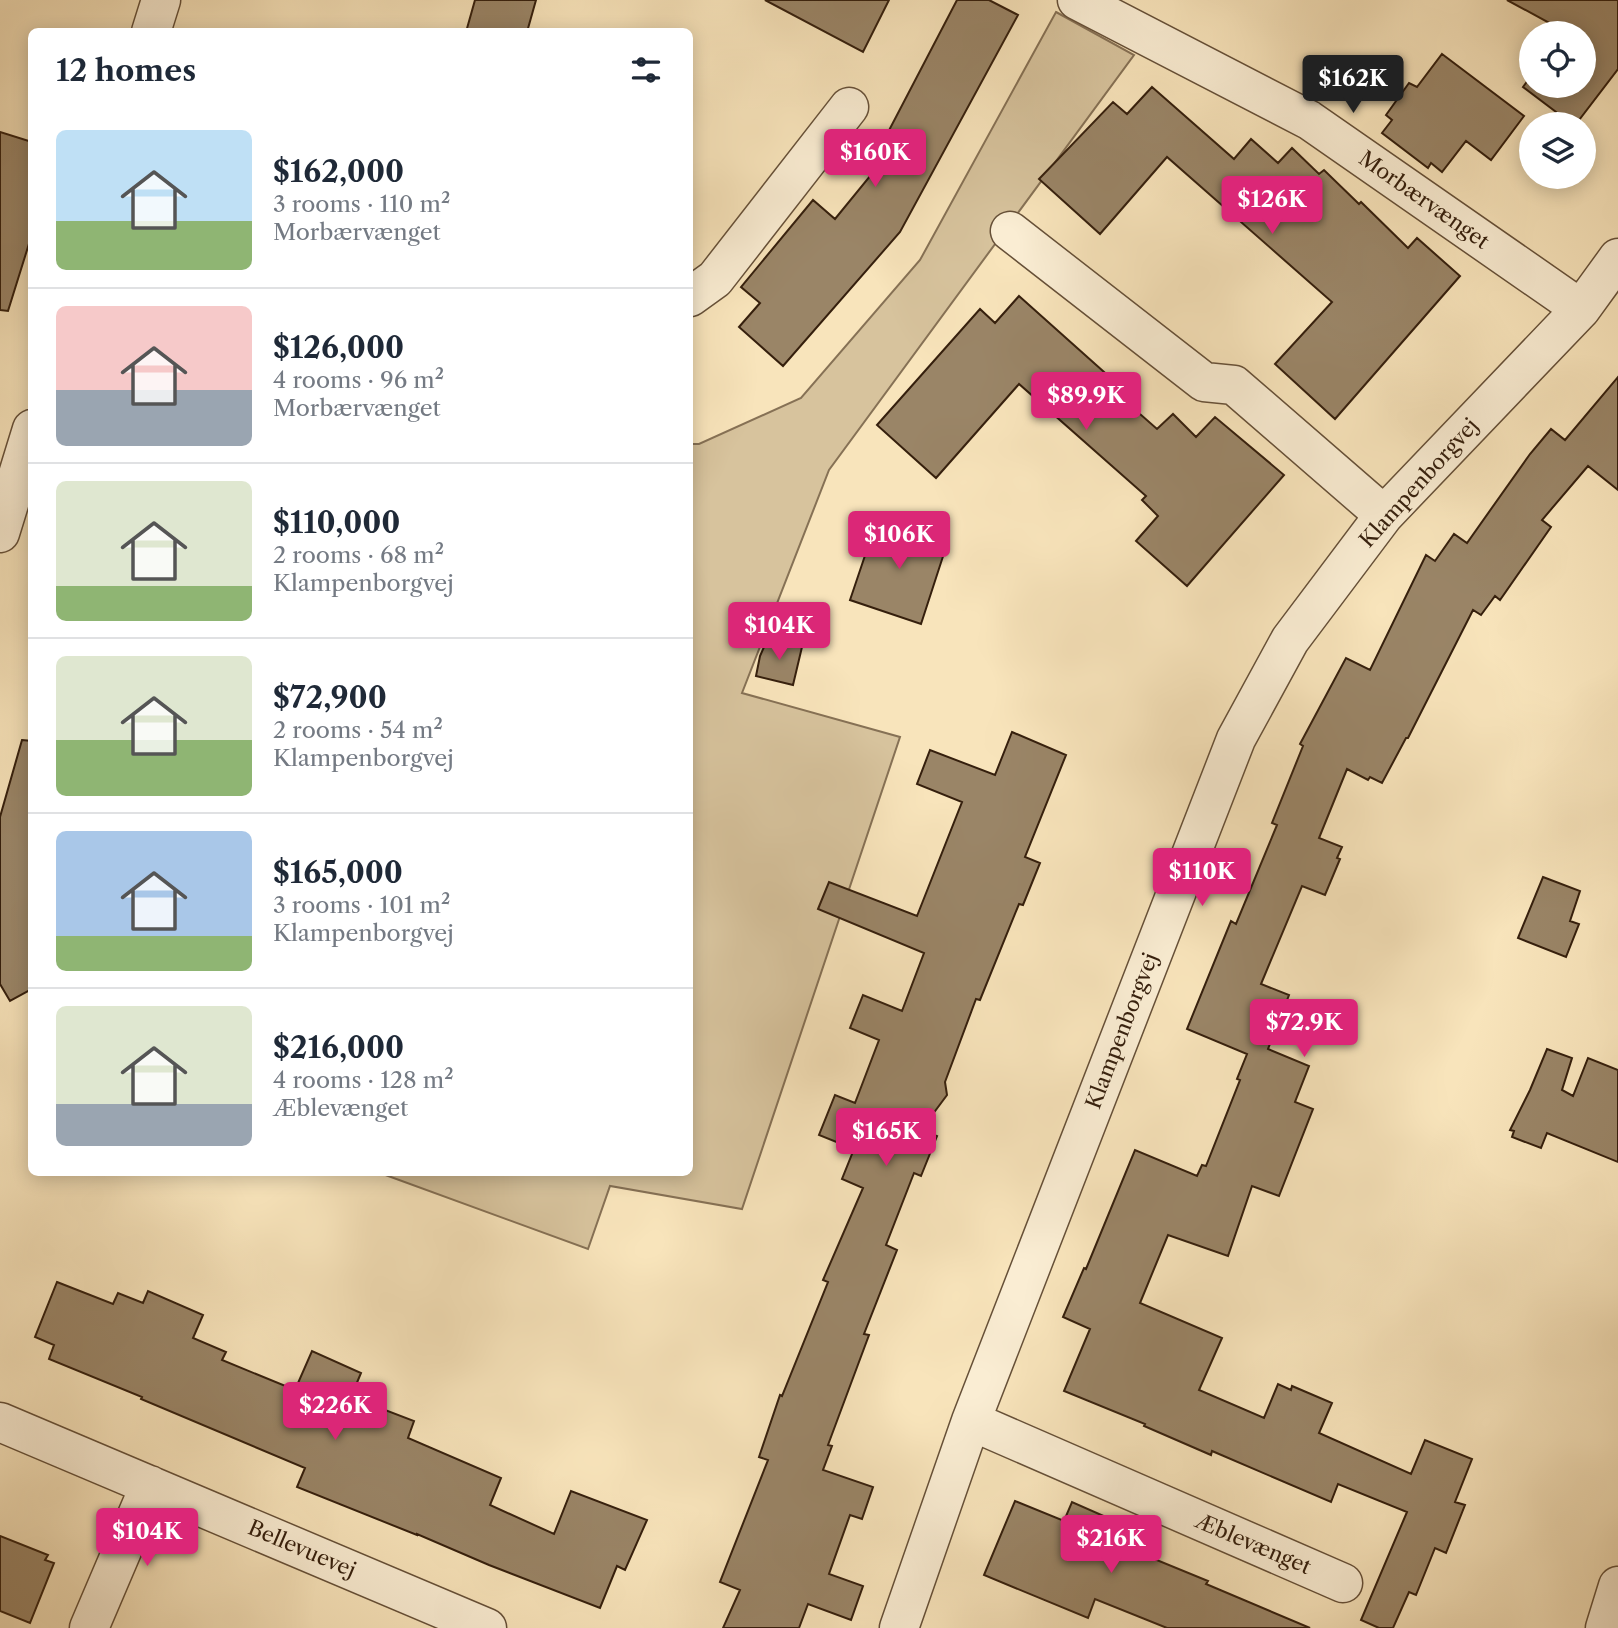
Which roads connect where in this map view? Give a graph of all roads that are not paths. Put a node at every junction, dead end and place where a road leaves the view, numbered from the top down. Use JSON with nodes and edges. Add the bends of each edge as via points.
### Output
{"nodes":[{"id":1,"x":161,"y":0,"type":"edge"},
{"id":2,"x":1077,"y":0,"type":"edge"},
{"id":3,"x":152,"y":28,"type":"edge"},
{"id":4,"x":849,"y":107,"type":"dead end"},
{"id":5,"x":1010,"y":231,"type":"dead end"},
{"id":6,"x":1618,"y":258,"type":"edge"},
{"id":7,"x":693,"y":295,"type":"edge"},
{"id":8,"x":1581,"y":309,"type":"junction"},
{"id":9,"x":28,"y":442,"type":"edge"},
{"id":10,"x":1384,"y":515,"type":"junction"},
{"id":11,"x":0,"y":533,"type":"edge"},
{"id":12,"x":971,"y":1421,"type":"junction"},
{"id":13,"x":0,"y":1422,"type":"edge"},
{"id":14,"x":150,"y":1485,"type":"junction"},
{"id":15,"x":1343,"y":1583,"type":"dead end"},
{"id":16,"x":1618,"y":1586,"type":"edge"},
{"id":17,"x":89,"y":1628,"type":"edge"},
{"id":18,"x":487,"y":1628,"type":"edge"},
{"id":19,"x":899,"y":1628,"type":"edge"},
{"id":20,"x":1605,"y":1628,"type":"edge"}],
"edges":[{"from":1,"to":3,"type":"street"},
{"from":2,"to":8,"type":"street","name":"Morbærvænget","via":[[1309,120]]},
{"from":4,"to":7,"type":"street","via":[[715,279]]},
{"from":5,"to":10,"type":"street","via":[[1204,382],[1234,385]]},
{"from":6,"to":8,"type":"street","name":"Klampenborgvej"},
{"from":8,"to":10,"type":"street","name":"Klampenborgvej"},
{"from":9,"to":11,"type":"street"},
{"from":10,"to":12,"type":"street","name":"Klampenborgvej","via":[[1290,640],[1236,738]]},
{"from":12,"to":15,"type":"street","name":"Æblevænget"},
{"from":12,"to":19,"type":"street","name":"Klampenborgvej"},
{"from":13,"to":14,"type":"street","name":"Bellevuevej"},
{"from":14,"to":17,"type":"street"},
{"from":14,"to":18,"type":"street","name":"Bellevuevej"},
{"from":16,"to":20,"type":"street"}]}
